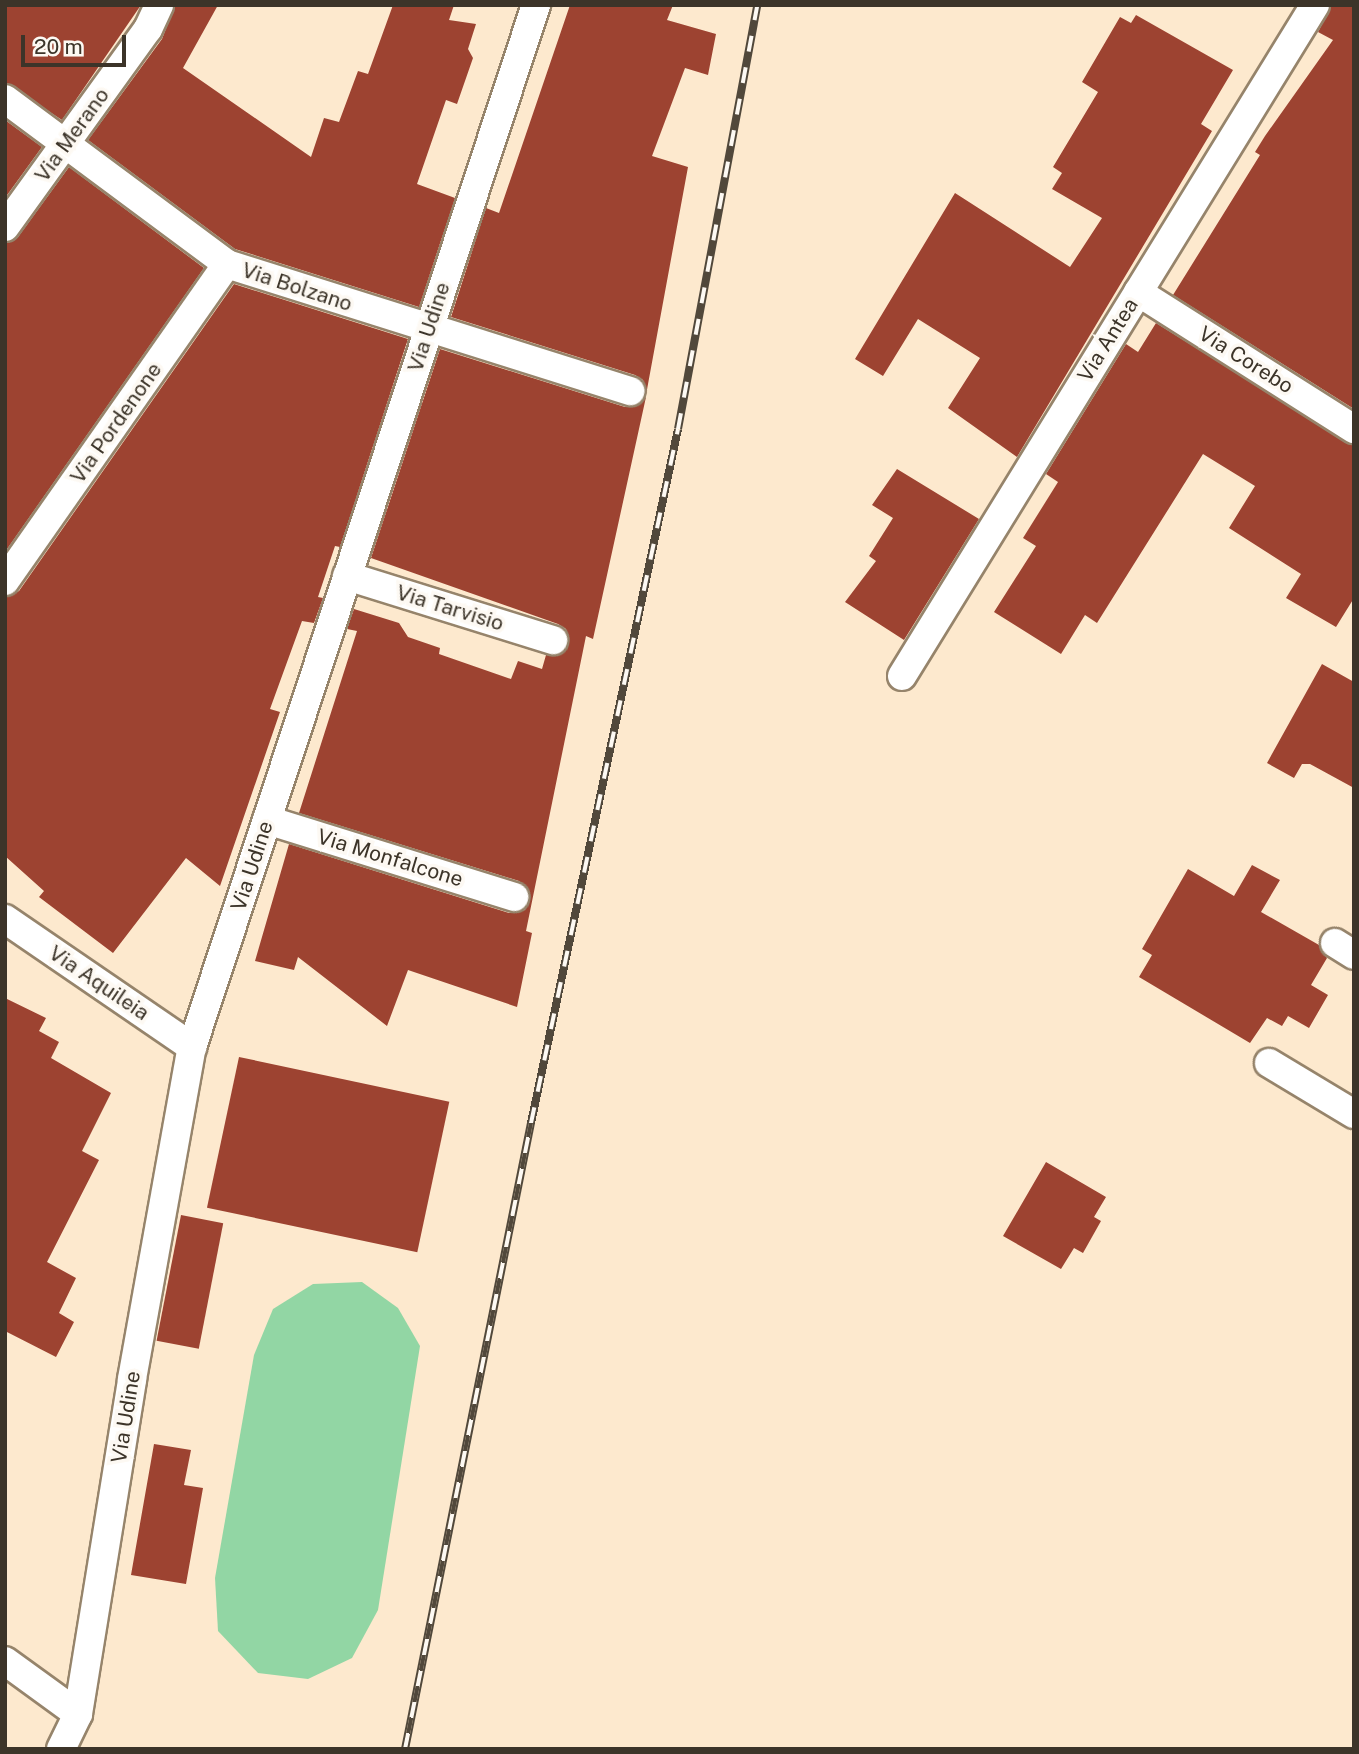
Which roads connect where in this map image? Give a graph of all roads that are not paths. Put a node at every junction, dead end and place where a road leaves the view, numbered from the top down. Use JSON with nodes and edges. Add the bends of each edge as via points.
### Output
{"nodes":[{"id":1,"x":159,"y":5,"type":"edge"},
{"id":2,"x":536,"y":5,"type":"edge"},
{"id":3,"x":1315,"y":5,"type":"edge"},
{"id":4,"x":5,"y":99,"type":"edge"},
{"id":5,"x":66,"y":145,"type":"junction"},
{"id":6,"x":5,"y":227,"type":"edge"},
{"id":7,"x":227,"y":264,"type":"junction"},
{"id":8,"x":1138,"y":292,"type":"junction"},
{"id":9,"x":429,"y":329,"type":"junction"},
{"id":10,"x":630,"y":391,"type":"dead end"},
{"id":11,"x":1354,"y":429,"type":"edge"},
{"id":12,"x":347,"y":576,"type":"junction"},
{"id":13,"x":5,"y":581,"type":"edge"},
{"id":14,"x":553,"y":640,"type":"dead end"},
{"id":15,"x":902,"y":676,"type":"dead end"},
{"id":16,"x":267,"y":820,"type":"junction"},
{"id":17,"x":514,"y":897,"type":"dead end"},
{"id":18,"x":5,"y":919,"type":"edge"},
{"id":19,"x":192,"y":1046,"type":"junction"},
{"id":20,"x":1269,"y":1063,"type":"dead end"},
{"id":21,"x":1354,"y":1114,"type":"edge"},
{"id":22,"x":5,"y":1661,"type":"edge"},
{"id":23,"x":78,"y":1714,"type":"junction"},
{"id":24,"x":61,"y":1749,"type":"edge"}],
"edges":[{"from":1,"to":5,"type":"street","name":"Via Merano","via":[[148,29]]},
{"from":2,"to":9,"type":"street","name":"Via Udine"},
{"from":3,"to":8,"type":"street","name":"Via Antea"},
{"from":4,"to":5,"type":"street","name":"Via Bolzano"},
{"from":5,"to":6,"type":"street","name":"Via Merano"},
{"from":5,"to":7,"type":"street","name":"Via Bolzano"},
{"from":7,"to":9,"type":"street","name":"Via Bolzano"},
{"from":7,"to":13,"type":"street","name":"Via Pordenone"},
{"from":8,"to":11,"type":"street","name":"Via Corebo"},
{"from":8,"to":15,"type":"street","name":"Via Antea"},
{"from":9,"to":10,"type":"street","name":"Via Bolzano"},
{"from":9,"to":12,"type":"street","name":"Via Udine"},
{"from":12,"to":14,"type":"street","name":"Via Tarvisio"},
{"from":12,"to":16,"type":"street","name":"Via Udine"},
{"from":16,"to":17,"type":"street","name":"Via Monfalcone"},
{"from":16,"to":19,"type":"street","name":"Via Udine"},
{"from":18,"to":19,"type":"street","name":"Via Aquileia"},
{"from":19,"to":23,"type":"street","name":"Via Udine"},
{"from":20,"to":21,"type":"street"},
{"from":22,"to":23,"type":"street"},
{"from":23,"to":24,"type":"street","name":"Via Udine"}]}
